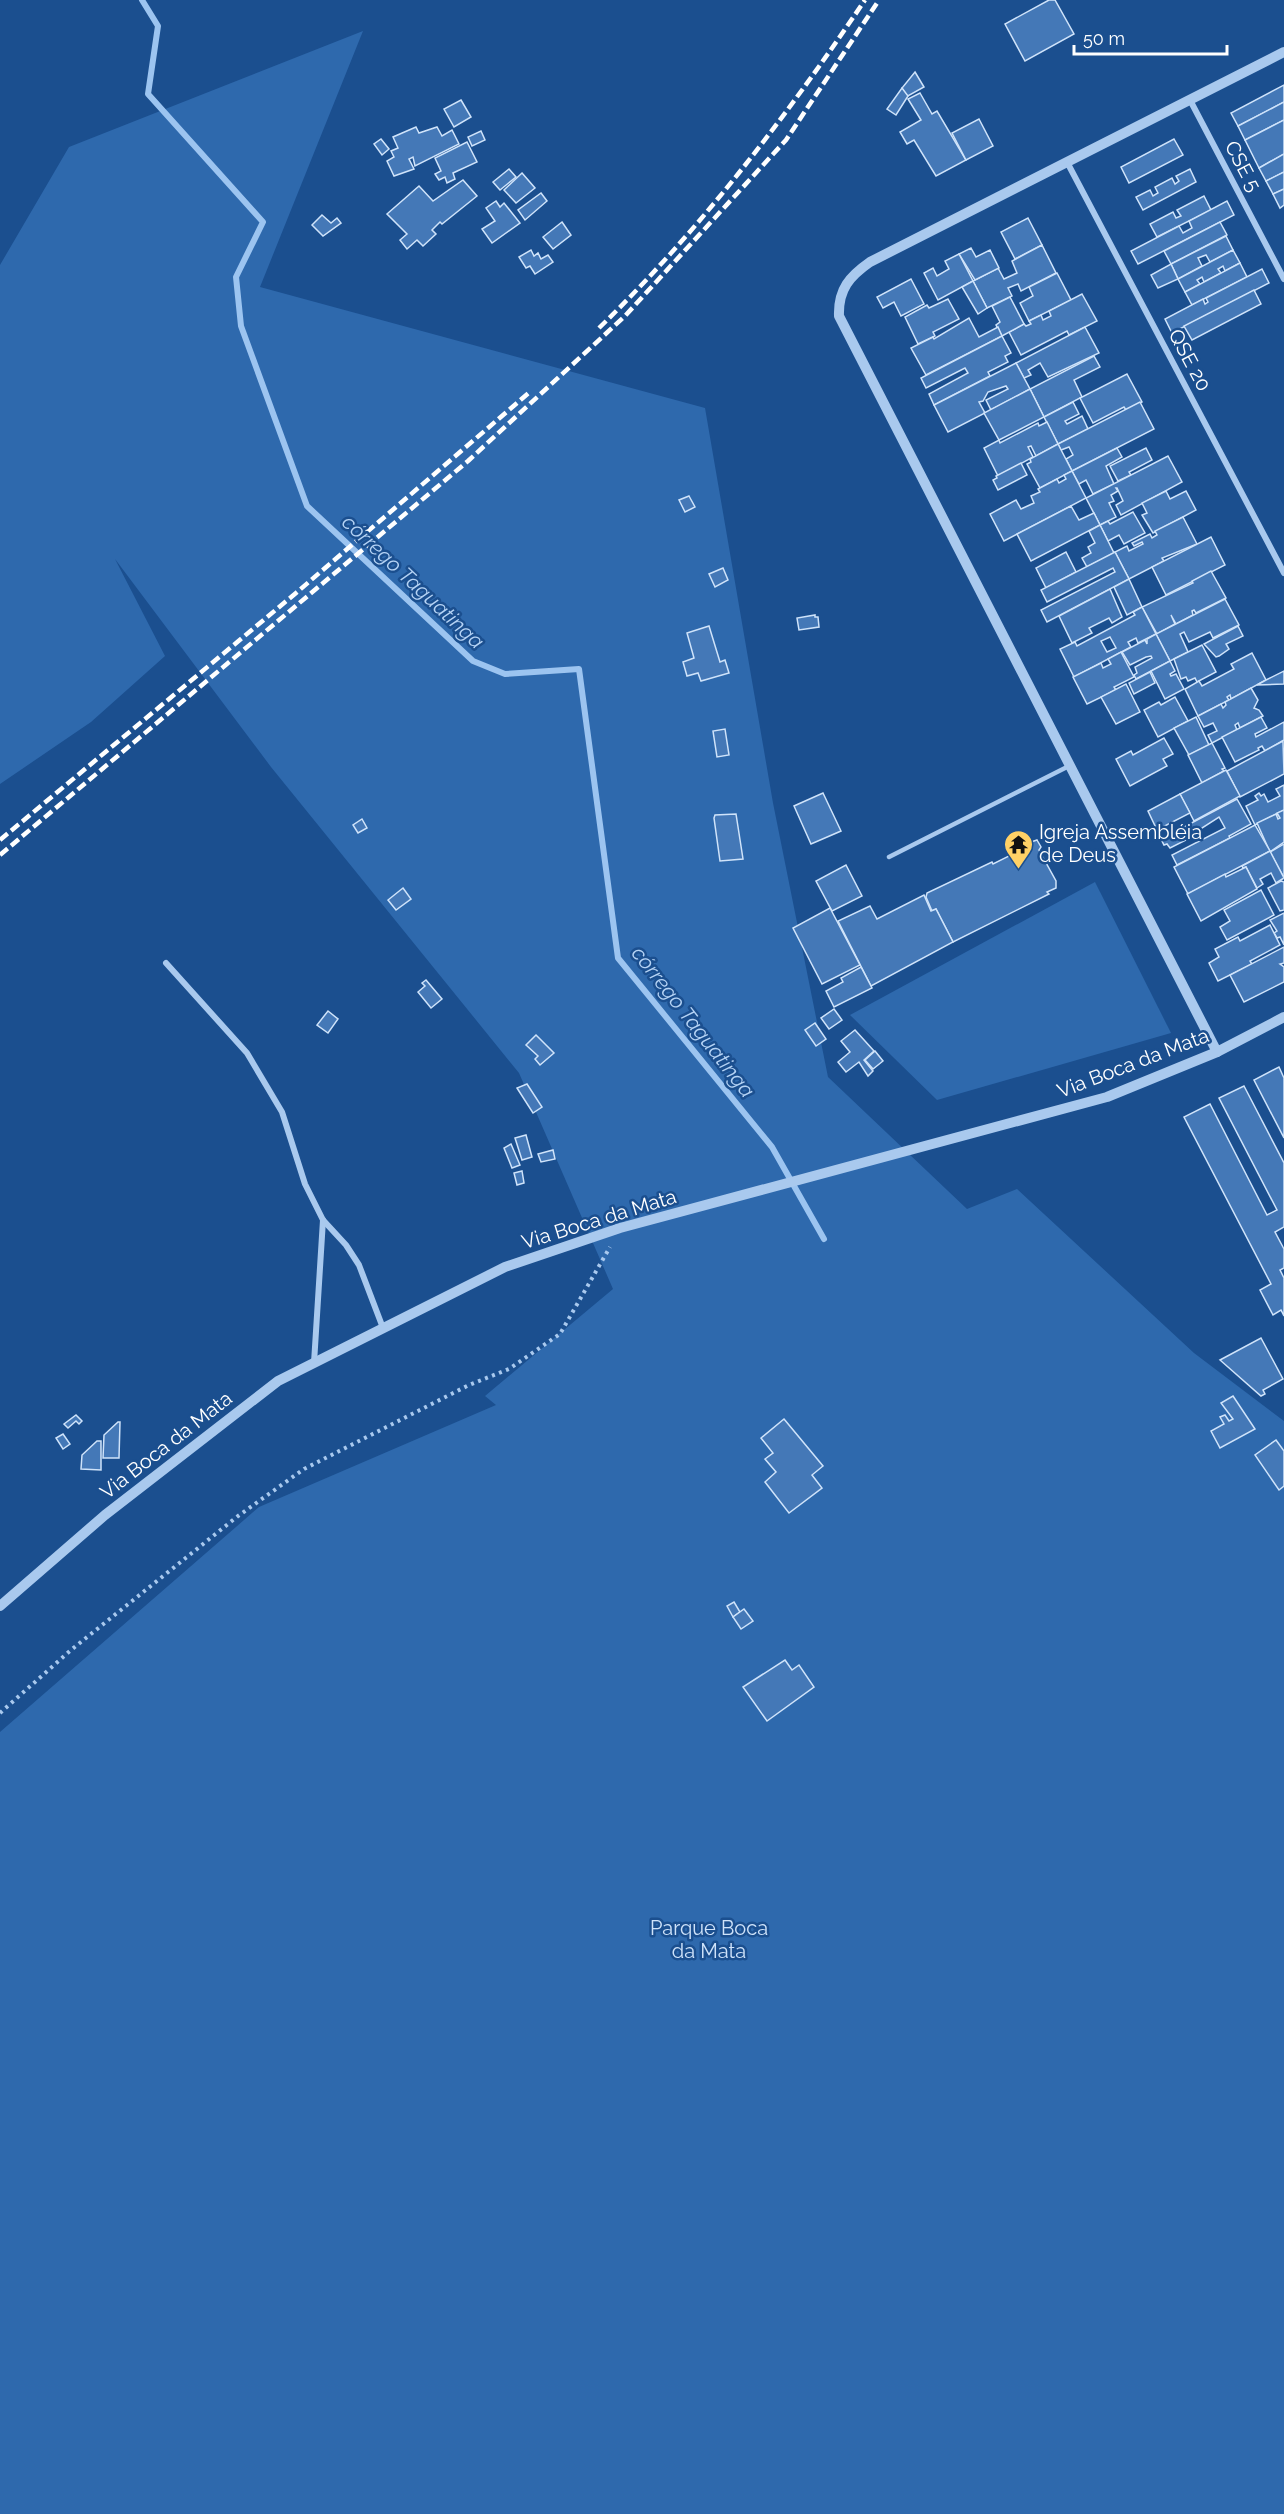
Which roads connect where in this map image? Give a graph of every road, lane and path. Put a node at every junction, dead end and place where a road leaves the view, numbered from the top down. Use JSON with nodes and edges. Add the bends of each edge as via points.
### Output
{"nodes":[{"id":1,"x":1284,"y":52,"type":"edge"},
{"id":2,"x":1190,"y":100,"type":"junction"},
{"id":3,"x":1067,"y":162,"type":"junction"},
{"id":4,"x":1284,"y":279,"type":"edge"},
{"id":5,"x":1284,"y":573,"type":"edge"},
{"id":6,"x":1070,"y":765,"type":"junction"},
{"id":7,"x":889,"y":857,"type":"dead end"},
{"id":8,"x":166,"y":963,"type":"dead end"},
{"id":9,"x":1284,"y":1017,"type":"edge"},
{"id":10,"x":1217,"y":1052,"type":"junction"},
{"id":11,"x":323,"y":1220,"type":"junction"},
{"id":12,"x":620,"y":1228,"type":"junction"},
{"id":13,"x":383,"y":1328,"type":"junction"},
{"id":14,"x":314,"y":1363,"type":"junction"},
{"id":15,"x":0,"y":1606,"type":"edge"},
{"id":16,"x":0,"y":1713,"type":"edge"}],
"edges":[{"from":1,"to":2,"type":"street"},
{"from":2,"to":3,"type":"street"},
{"from":2,"to":4,"type":"street","name":"CSE 5"},
{"from":3,"to":5,"type":"street","name":"QSE 20"},
{"from":3,"to":6,"type":"street","via":[[870,262],[848,280],[838,304],[839,316]]},
{"from":6,"to":7,"type":"lane"},
{"from":6,"to":10,"type":"street"},
{"from":8,"to":11,"type":"street","via":[[247,1053],[282,1112],[305,1184]]},
{"from":9,"to":10,"type":"street","name":"Via Boca da Mata"},
{"from":10,"to":12,"type":"street","name":"Via Boca da Mata","via":[[1107,1097]]},
{"from":11,"to":13,"type":"street","via":[[359,1265]]},
{"from":11,"to":14,"type":"street"},
{"from":12,"to":13,"type":"street","name":"Via Boca da Mata","via":[[505,1267]]},
{"from":12,"to":16,"type":"path","via":[[560,1334],[509,1369],[469,1385],[304,1469],[238,1516],[71,1650]]},
{"from":13,"to":14,"type":"street","name":"Via Boca da Mata"},
{"from":14,"to":15,"type":"street","name":"Via Boca da Mata","via":[[278,1381],[168,1466]]}]}
